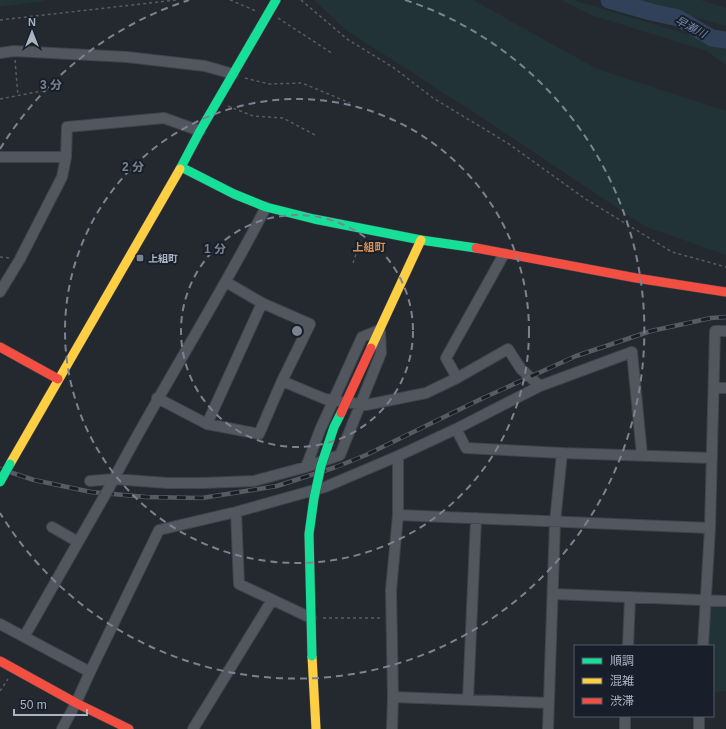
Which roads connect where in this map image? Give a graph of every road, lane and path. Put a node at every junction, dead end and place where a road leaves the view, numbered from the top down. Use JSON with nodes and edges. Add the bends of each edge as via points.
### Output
{"nodes":[{"id":1,"x":176,"y":0,"type":"edge"},
{"id":2,"x":230,"y":0,"type":"edge"},
{"id":3,"x":276,"y":0,"type":"edge"},
{"id":4,"x":302,"y":0,"type":"edge"},
{"id":5,"x":259,"y":12,"type":"dead end"},
{"id":6,"x":273,"y":15,"type":"junction"},
{"id":7,"x":0,"y":20,"type":"edge"},
{"id":8,"x":14,"y":50,"type":"junction"},
{"id":9,"x":0,"y":52,"type":"edge"},
{"id":10,"x":333,"y":54,"type":"dead end"},
{"id":11,"x":233,"y":74,"type":"junction"},
{"id":12,"x":243,"y":78,"type":"dead end"},
{"id":13,"x":47,"y":90,"type":"dead end"},
{"id":14,"x":18,"y":96,"type":"junction"},
{"id":15,"x":0,"y":99,"type":"edge"},
{"id":16,"x":350,"y":103,"type":"dead end"},
{"id":17,"x":228,"y":106,"type":"dead end"},
{"id":18,"x":200,"y":131,"type":"junction"},
{"id":19,"x":315,"y":135,"type":"dead end"},
{"id":20,"x":0,"y":157,"type":"edge"},
{"id":21,"x":66,"y":157,"type":"junction"},
{"id":22,"x":181,"y":167,"type":"junction"},
{"id":23,"x":266,"y":207,"type":"junction"},
{"id":24,"x":363,"y":235,"type":"dead end"},
{"id":25,"x":421,"y":240,"type":"junction"},
{"id":26,"x":504,"y":254,"type":"junction"},
{"id":27,"x":353,"y":263,"type":"dead end"},
{"id":28,"x":726,"y":267,"type":"edge"},
{"id":29,"x":226,"y":282,"type":"junction"},
{"id":30,"x":0,"y":292,"type":"edge"},
{"id":31,"x":726,"y":292,"type":"edge"},
{"id":32,"x":262,"y":302,"type":"junction"},
{"id":33,"x":380,"y":329,"type":"junction"},
{"id":34,"x":726,"y":331,"type":"edge"},
{"id":35,"x":0,"y":347,"type":"edge"},
{"id":36,"x":457,"y":378,"type":"junction"},
{"id":37,"x":58,"y":379,"type":"junction"},
{"id":38,"x":282,"y":381,"type":"junction"},
{"id":39,"x":540,"y":386,"type":"junction"},
{"id":40,"x":714,"y":388,"type":"junction"},
{"id":41,"x":726,"y":388,"type":"edge"},
{"id":42,"x":157,"y":398,"type":"junction"},
{"id":43,"x":334,"y":401,"type":"junction"},
{"id":44,"x":361,"y":405,"type":"junction"},
{"id":45,"x":207,"y":424,"type":"junction"},
{"id":46,"x":456,"y":429,"type":"junction"},
{"id":47,"x":562,"y":454,"type":"junction"},
{"id":48,"x":642,"y":455,"type":"junction"},
{"id":49,"x":398,"y":456,"type":"junction"},
{"id":50,"x":712,"y":458,"type":"junction"},
{"id":51,"x":306,"y":467,"type":"junction"},
{"id":52,"x":114,"y":479,"type":"junction"},
{"id":53,"x":90,"y":481,"type":"dead end"},
{"id":54,"x":0,"y":482,"type":"edge"},
{"id":55,"x":236,"y":512,"type":"junction"},
{"id":56,"x":398,"y":515,"type":"junction"},
{"id":57,"x":476,"y":518,"type":"junction"},
{"id":58,"x":555,"y":522,"type":"junction"},
{"id":59,"x":52,"y":527,"type":"dead end"},
{"id":60,"x":710,"y":528,"type":"junction"},
{"id":61,"x":78,"y":542,"type":"junction"},
{"id":62,"x":553,"y":594,"type":"junction"},
{"id":63,"x":630,"y":597,"type":"junction"},
{"id":64,"x":272,"y":600,"type":"junction"},
{"id":65,"x":705,"y":600,"type":"junction"},
{"id":66,"x":726,"y":601,"type":"edge"},
{"id":67,"x":311,"y":618,"type":"junction"},
{"id":68,"x":391,"y":618,"type":"junction"},
{"id":69,"x":0,"y":624,"type":"edge"},
{"id":70,"x":24,"y":637,"type":"junction"},
{"id":71,"x":628,"y":645,"type":"edge"},
{"id":72,"x":703,"y":645,"type":"edge"},
{"id":73,"x":0,"y":661,"type":"edge"},
{"id":74,"x":14,"y":669,"type":"junction"},
{"id":75,"x":90,"y":672,"type":"junction"},
{"id":76,"x":0,"y":691,"type":"edge"},
{"id":77,"x":393,"y":697,"type":"junction"},
{"id":78,"x":468,"y":700,"type":"junction"},
{"id":79,"x":76,"y":703,"type":"junction"},
{"id":80,"x":549,"y":703,"type":"junction"},
{"id":81,"x":626,"y":717,"type":"edge"},
{"id":82,"x":699,"y":717,"type":"edge"},
{"id":83,"x":62,"y":729,"type":"edge"},
{"id":84,"x":129,"y":729,"type":"edge"},
{"id":85,"x":193,"y":729,"type":"edge"},
{"id":86,"x":316,"y":729,"type":"edge"},
{"id":87,"x":392,"y":729,"type":"edge"},
{"id":88,"x":548,"y":729,"type":"edge"},
{"id":89,"x":625,"y":729,"type":"edge"},
{"id":90,"x":699,"y":729,"type":"edge"}],
"edges":[{"from":1,"to":7,"type":"path"},
{"from":2,"to":5,"type":"path"},
{"from":3,"to":6,"type":"street"},
{"from":4,"to":28,"type":"path","via":[[347,39],[394,68],[433,98],[509,144],[584,198],[672,252]]},
{"from":6,"to":10,"type":"path"},
{"from":6,"to":11,"type":"street"},
{"from":8,"to":9,"type":"street"},
{"from":8,"to":11,"type":"street","via":[[135,58],[205,66]]},
{"from":8,"to":14,"type":"path"},
{"from":11,"to":18,"type":"street"},
{"from":12,"to":16,"type":"path","via":[[269,84],[302,83]]},
{"from":13,"to":14,"type":"path"},
{"from":14,"to":15,"type":"path"},
{"from":17,"to":19,"type":"path","via":[[253,116],[283,118]]},
{"from":18,"to":21,"type":"street","via":[[164,118],[67,127]]},
{"from":18,"to":22,"type":"street"},
{"from":20,"to":21,"type":"street"},
{"from":21,"to":30,"type":"street","via":[[62,177]]},
{"from":22,"to":23,"type":"street"},
{"from":22,"to":37,"type":"street"},
{"from":23,"to":25,"type":"street"},
{"from":23,"to":29,"type":"street"},
{"from":24,"to":27,"type":"path"},
{"from":25,"to":26,"type":"street"},
{"from":25,"to":33,"type":"street"},
{"from":26,"to":31,"type":"street"},
{"from":26,"to":36,"type":"street","via":[[446,358]]},
{"from":29,"to":32,"type":"street"},
{"from":29,"to":42,"type":"street"},
{"from":32,"to":38,"type":"street","via":[[310,324]]},
{"from":32,"to":45,"type":"street"},
{"from":33,"to":43,"type":"street","via":[[362,337]]},
{"from":33,"to":44,"type":"street","via":[[381,353]]},
{"from":33,"to":67,"type":"street","bridge":true,"via":[[334,427],[321,466],[309,534]]},
{"from":34,"to":40,"type":"street","via":[[715,331]]},
{"from":35,"to":37,"type":"street"},
{"from":36,"to":39,"type":"street","via":[[508,349],[521,369]]},
{"from":36,"to":44,"type":"street","via":[[426,393]]},
{"from":37,"to":54,"type":"street","bridge":true},
{"from":38,"to":43,"type":"street","via":[[325,400]]},
{"from":38,"to":45,"type":"street","via":[[259,434]]},
{"from":39,"to":46,"type":"street"},
{"from":39,"to":48,"type":"street","via":[[632,352]]},
{"from":40,"to":41,"type":"street"},
{"from":40,"to":50,"type":"street"},
{"from":42,"to":45,"type":"street"},
{"from":42,"to":52,"type":"street"},
{"from":43,"to":44,"type":"street"},
{"from":43,"to":51,"type":"street"},
{"from":44,"to":51,"type":"street","via":[[340,455]]},
{"from":46,"to":47,"type":"street","via":[[466,448]]},
{"from":46,"to":49,"type":"street"},
{"from":47,"to":48,"type":"street"},
{"from":47,"to":58,"type":"street"},
{"from":48,"to":50,"type":"street"},
{"from":49,"to":55,"type":"street","via":[[324,487]]},
{"from":49,"to":56,"type":"street"},
{"from":50,"to":60,"type":"street"},
{"from":51,"to":52,"type":"street","via":[[254,481],[167,483]]},
{"from":52,"to":53,"type":"street"},
{"from":52,"to":61,"type":"street","bridge":true},
{"from":55,"to":64,"type":"street","via":[[240,584]]},
{"from":55,"to":75,"type":"street","via":[[159,530]]},
{"from":56,"to":57,"type":"street"},
{"from":56,"to":68,"type":"street"},
{"from":57,"to":58,"type":"street"},
{"from":57,"to":78,"type":"street"},
{"from":58,"to":60,"type":"street"},
{"from":58,"to":62,"type":"street"},
{"from":59,"to":61,"type":"street"},
{"from":60,"to":65,"type":"street"},
{"from":61,"to":70,"type":"street"},
{"from":62,"to":63,"type":"street"},
{"from":62,"to":80,"type":"street"},
{"from":63,"to":65,"type":"street"},
{"from":63,"to":71,"type":"street"},
{"from":64,"to":67,"type":"street"},
{"from":64,"to":85,"type":"street"},
{"from":65,"to":66,"type":"street"},
{"from":65,"to":72,"type":"street"},
{"from":67,"to":68,"type":"path"},
{"from":67,"to":86,"type":"street","bridge":true},
{"from":68,"to":77,"type":"street"},
{"from":69,"to":70,"type":"street"},
{"from":70,"to":75,"type":"street"},
{"from":73,"to":74,"type":"street"},
{"from":74,"to":76,"type":"path"},
{"from":74,"to":79,"type":"street"},
{"from":75,"to":79,"type":"street"},
{"from":77,"to":78,"type":"street"},
{"from":77,"to":87,"type":"street"},
{"from":78,"to":80,"type":"street"},
{"from":79,"to":83,"type":"street"},
{"from":79,"to":84,"type":"street"},
{"from":80,"to":88,"type":"street"},
{"from":81,"to":89,"type":"street"},
{"from":82,"to":90,"type":"street"}]}
